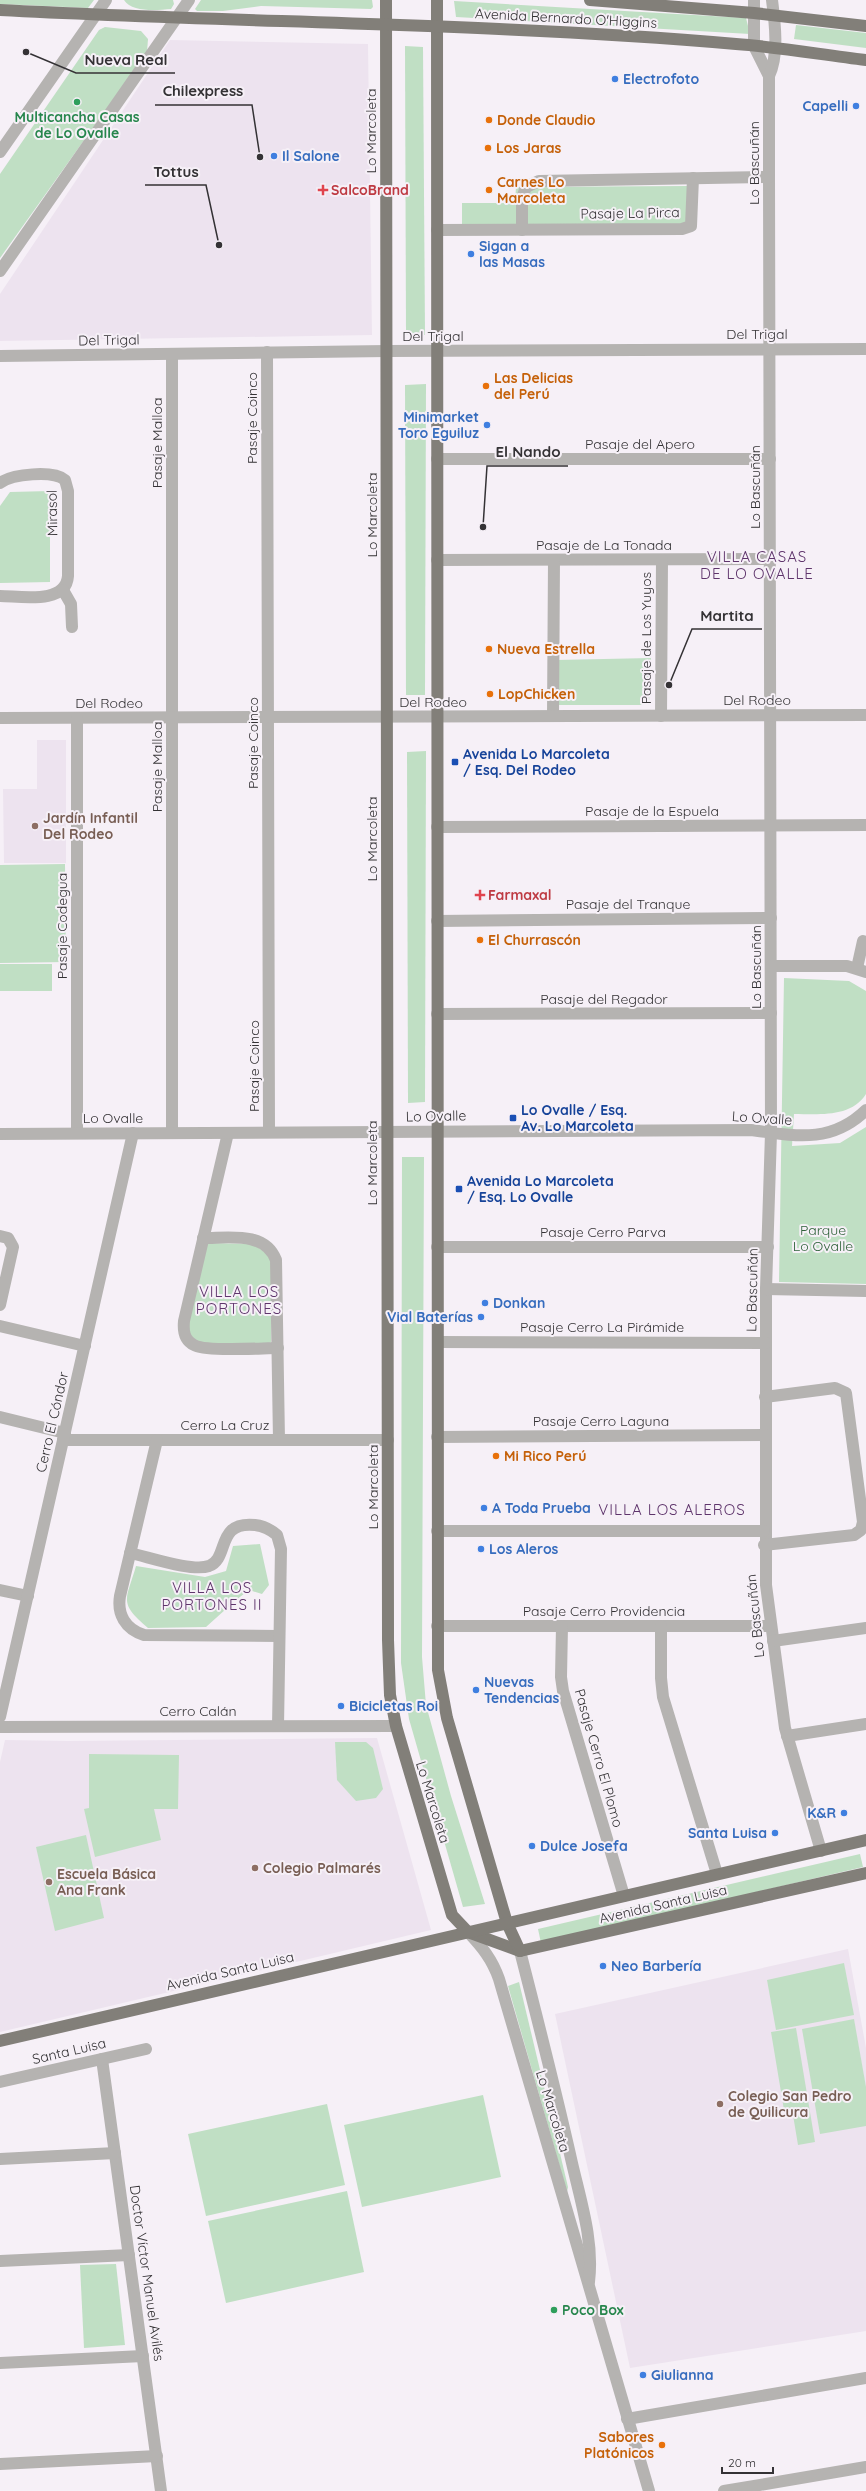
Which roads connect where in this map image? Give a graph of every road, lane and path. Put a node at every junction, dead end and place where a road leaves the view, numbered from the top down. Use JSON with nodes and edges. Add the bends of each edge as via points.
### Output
{"nodes":[{"id":1,"x":106,"y":0,"type":"edge"},
{"id":2,"x":189,"y":0,"type":"edge"},
{"id":3,"x":386,"y":0,"type":"edge"},
{"id":4,"x":437,"y":0,"type":"edge"},
{"id":5,"x":590,"y":0,"type":"edge"},
{"id":6,"x":754,"y":0,"type":"edge"},
{"id":7,"x":772,"y":0,"type":"edge"},
{"id":8,"x":0,"y":10,"type":"edge"},
{"id":9,"x":754,"y":13,"type":"junction"},
{"id":10,"x":96,"y":15,"type":"junction"},
{"id":11,"x":774,"y":15,"type":"junction"},
{"id":12,"x":176,"y":19,"type":"junction"},
{"id":13,"x":386,"y":24,"type":"junction"},
{"id":14,"x":437,"y":25,"type":"junction"},
{"id":15,"x":866,"y":26,"type":"edge"},
{"id":16,"x":754,"y":46,"type":"junction"},
{"id":17,"x":774,"y":48,"type":"junction"},
{"id":18,"x":866,"y":60,"type":"edge"},
{"id":19,"x":769,"y":76,"type":"junction"},
{"id":20,"x":0,"y":152,"type":"edge"},
{"id":21,"x":769,"y":177,"type":"junction"},
{"id":22,"x":693,"y":178,"type":"junction"},
{"id":23,"x":437,"y":230,"type":"junction"},
{"id":24,"x":522,"y":230,"type":"junction"},
{"id":25,"x":0,"y":271,"type":"edge"},
{"id":26,"x":770,"y":349,"type":"junction"},
{"id":27,"x":866,"y":349,"type":"edge"},
{"id":28,"x":386,"y":351,"type":"junction"},
{"id":29,"x":437,"y":351,"type":"junction"},
{"id":30,"x":267,"y":352,"type":"junction"},
{"id":31,"x":172,"y":354,"type":"junction"},
{"id":32,"x":0,"y":356,"type":"edge"},
{"id":33,"x":437,"y":459,"type":"junction"},
{"id":34,"x":770,"y":459,"type":"junction"},
{"id":35,"x":0,"y":483,"type":"edge"},
{"id":36,"x":771,"y":559,"type":"junction"},
{"id":37,"x":437,"y":560,"type":"junction"},
{"id":38,"x":554,"y":560,"type":"junction"},
{"id":39,"x":662,"y":560,"type":"junction"},
{"id":40,"x":63,"y":590,"type":"junction"},
{"id":41,"x":0,"y":596,"type":"edge"},
{"id":42,"x":72,"y":627,"type":"dead end"},
{"id":43,"x":771,"y":715,"type":"junction"},
{"id":44,"x":866,"y":715,"type":"edge"},
{"id":45,"x":437,"y":716,"type":"junction"},
{"id":46,"x":553,"y":716,"type":"junction"},
{"id":47,"x":661,"y":716,"type":"junction"},
{"id":48,"x":268,"y":717,"type":"junction"},
{"id":49,"x":387,"y":717,"type":"junction"},
{"id":50,"x":0,"y":718,"type":"edge"},
{"id":51,"x":77,"y":718,"type":"junction"},
{"id":52,"x":172,"y":718,"type":"junction"},
{"id":53,"x":771,"y":825,"type":"junction"},
{"id":54,"x":866,"y":825,"type":"edge"},
{"id":55,"x":437,"y":827,"type":"junction"},
{"id":56,"x":771,"y":918,"type":"junction"},
{"id":57,"x":437,"y":921,"type":"junction"},
{"id":58,"x":863,"y":941,"type":"dead end"},
{"id":59,"x":771,"y":966,"type":"junction"},
{"id":60,"x":862,"y":970,"type":"edge"},
{"id":61,"x":772,"y":1013,"type":"junction"},
{"id":62,"x":437,"y":1014,"type":"junction"},
{"id":63,"x":866,"y":1110,"type":"edge"},
{"id":64,"x":437,"y":1131,"type":"junction"},
{"id":65,"x":269,"y":1132,"type":"junction"},
{"id":66,"x":387,"y":1132,"type":"junction"},
{"id":67,"x":77,"y":1133,"type":"junction"},
{"id":68,"x":133,"y":1133,"type":"junction"},
{"id":69,"x":172,"y":1133,"type":"junction"},
{"id":70,"x":228,"y":1133,"type":"junction"},
{"id":71,"x":771,"y":1133,"type":"junction"},
{"id":72,"x":0,"y":1134,"type":"edge"},
{"id":73,"x":0,"y":1236,"type":"edge"},
{"id":74,"x":203,"y":1238,"type":"junction"},
{"id":75,"x":438,"y":1247,"type":"junction"},
{"id":76,"x":768,"y":1247,"type":"junction"},
{"id":77,"x":766,"y":1289,"type":"junction"},
{"id":78,"x":866,"y":1291,"type":"edge"},
{"id":79,"x":0,"y":1305,"type":"edge"},
{"id":80,"x":0,"y":1326,"type":"edge"},
{"id":81,"x":438,"y":1342,"type":"junction"},
{"id":82,"x":766,"y":1343,"type":"junction"},
{"id":83,"x":85,"y":1346,"type":"junction"},
{"id":84,"x":278,"y":1348,"type":"junction"},
{"id":85,"x":765,"y":1398,"type":"junction"},
{"id":86,"x":0,"y":1417,"type":"edge"},
{"id":87,"x":765,"y":1435,"type":"junction"},
{"id":88,"x":64,"y":1436,"type":"junction"},
{"id":89,"x":437,"y":1437,"type":"junction"},
{"id":90,"x":157,"y":1440,"type":"junction"},
{"id":91,"x":278,"y":1440,"type":"junction"},
{"id":92,"x":388,"y":1440,"type":"junction"},
{"id":93,"x":437,"y":1531,"type":"junction"},
{"id":94,"x":764,"y":1531,"type":"junction"},
{"id":95,"x":764,"y":1545,"type":"junction"},
{"id":96,"x":130,"y":1553,"type":"junction"},
{"id":97,"x":0,"y":1590,"type":"edge"},
{"id":98,"x":28,"y":1596,"type":"junction"},
{"id":99,"x":437,"y":1626,"type":"junction"},
{"id":100,"x":562,"y":1626,"type":"junction"},
{"id":101,"x":661,"y":1626,"type":"junction"},
{"id":102,"x":771,"y":1626,"type":"junction"},
{"id":103,"x":866,"y":1628,"type":"edge"},
{"id":104,"x":279,"y":1636,"type":"junction"},
{"id":105,"x":773,"y":1641,"type":"junction"},
{"id":106,"x":4,"y":1677,"type":"edge"},
{"id":107,"x":0,"y":1717,"type":"edge"},
{"id":108,"x":866,"y":1724,"type":"edge"},
{"id":109,"x":278,"y":1726,"type":"junction"},
{"id":110,"x":396,"y":1726,"type":"junction"},
{"id":111,"x":0,"y":1727,"type":"edge"},
{"id":112,"x":787,"y":1736,"type":"junction"},
{"id":113,"x":866,"y":1840,"type":"edge"},
{"id":114,"x":821,"y":1851,"type":"junction"},
{"id":115,"x":866,"y":1873,"type":"edge"},
{"id":116,"x":717,"y":1874,"type":"junction"},
{"id":117,"x":624,"y":1896,"type":"junction"},
{"id":118,"x":507,"y":1923,"type":"junction"},
{"id":119,"x":468,"y":1932,"type":"junction"},
{"id":120,"x":520,"y":1951,"type":"junction"},
{"id":121,"x":0,"y":2040,"type":"edge"},
{"id":122,"x":146,"y":2049,"type":"dead end"},
{"id":123,"x":102,"y":2058,"type":"junction"},
{"id":124,"x":0,"y":2082,"type":"edge"},
{"id":125,"x":115,"y":2154,"type":"junction"},
{"id":126,"x":0,"y":2159,"type":"edge"},
{"id":127,"x":129,"y":2255,"type":"junction"},
{"id":128,"x":0,"y":2261,"type":"edge"},
{"id":129,"x":589,"y":2287,"type":"junction"},
{"id":130,"x":143,"y":2356,"type":"junction"},
{"id":131,"x":0,"y":2363,"type":"edge"},
{"id":132,"x":866,"y":2378,"type":"edge"},
{"id":133,"x":628,"y":2419,"type":"junction"},
{"id":134,"x":157,"y":2456,"type":"junction"},
{"id":135,"x":0,"y":2464,"type":"edge"},
{"id":136,"x":866,"y":2467,"type":"edge"},
{"id":137,"x":759,"y":2488,"type":"edge"},
{"id":138,"x":161,"y":2491,"type":"edge"},
{"id":139,"x":648,"y":2491,"type":"edge"},
{"id":140,"x":724,"y":2491,"type":"edge"}],
"edges":[{"from":1,"to":10,"type":"street"},
{"from":2,"to":12,"type":"street"},
{"from":3,"to":13,"type":"main road","name":"Lo Marcoleta"},
{"from":4,"to":14,"type":"main road","name":"Lo Marcoleta"},
{"from":5,"to":9,"type":"main road","name":"Avenida Bernardo O'Higgins"},
{"from":6,"to":9,"type":"street","name":"Lo Bascuñán"},
{"from":7,"to":11,"type":"street","name":"Lo Bascuñán"},
{"from":8,"to":10,"type":"main road","name":"Avenida Bernardo O'Higgins"},
{"from":9,"to":11,"type":"main road","name":"Avenida Bernardo O'Higgins"},
{"from":9,"to":16,"type":"street","name":"Lo Bascuñán"},
{"from":10,"to":12,"type":"main road","name":"Avenida Bernardo O'Higgins"},
{"from":10,"to":20,"type":"street"},
{"from":11,"to":15,"type":"main road","name":"Avenida Bernardo O'Higgins"},
{"from":11,"to":17,"type":"street","name":"Lo Bascuñán"},
{"from":12,"to":13,"type":"main road","name":"Avenida Bernardo O'Higgins"},
{"from":12,"to":25,"type":"street"},
{"from":13,"to":14,"type":"main road","name":"Avenida Bernardo O'Higgins"},
{"from":13,"to":28,"type":"main road","name":"Lo Marcoleta"},
{"from":14,"to":16,"type":"main road","name":"Avenida Bernardo O'Higgins"},
{"from":14,"to":23,"type":"main road","name":"Lo Marcoleta"},
{"from":16,"to":17,"type":"main road","name":"Avenida Bernardo O'Higgins"},
{"from":16,"to":19,"type":"street","name":"Lo Bascuñán"},
{"from":17,"to":18,"type":"main road","name":"Avenida Bernardo O'Higgins"},
{"from":17,"to":19,"type":"street","name":"Lo Bascuñán","via":[[774,66]]},
{"from":19,"to":21,"type":"street","name":"Lo Bascuñán"},
{"from":21,"to":22,"type":"street"},
{"from":21,"to":26,"type":"street","name":"Lo Bascuñán"},
{"from":22,"to":24,"type":"street","via":[[539,181],[526,186]]},
{"from":22,"to":24,"type":"street","name":"Pasaje La Pirca","via":[[691,226],[682,229]]},
{"from":23,"to":24,"type":"street","name":"Pasaje La Pirca"},
{"from":23,"to":29,"type":"main road","name":"Lo Marcoleta"},
{"from":26,"to":27,"type":"street","name":"Del Trigal"},
{"from":26,"to":29,"type":"street","name":"Del Trigal"},
{"from":26,"to":34,"type":"street","name":"Lo Bascuñán"},
{"from":28,"to":29,"type":"street","name":"Del Trigal"},
{"from":28,"to":30,"type":"street","name":"Del Trigal"},
{"from":28,"to":49,"type":"main road","name":"Lo Marcoleta"},
{"from":29,"to":33,"type":"main road","name":"Lo Marcoleta"},
{"from":30,"to":31,"type":"street","name":"Del Trigal"},
{"from":30,"to":48,"type":"street","name":"Pasaje Coinco"},
{"from":31,"to":32,"type":"street","name":"Del Trigal"},
{"from":31,"to":52,"type":"street","name":"Pasaje Malloa"},
{"from":33,"to":34,"type":"street","name":"Pasaje del Apero"},
{"from":33,"to":37,"type":"main road","name":"Lo Marcoleta"},
{"from":34,"to":36,"type":"street","name":"Lo Bascuñán"},
{"from":35,"to":40,"type":"street","name":"Mirasol","via":[[12,476],[54,475],[65,480],[68,491],[68,576]]},
{"from":36,"to":39,"type":"street","name":"Pasaje de La Tonada"},
{"from":36,"to":43,"type":"street","name":"Lo Bascuñán"},
{"from":37,"to":38,"type":"street","name":"Pasaje de La Tonada"},
{"from":37,"to":45,"type":"main road","name":"Lo Marcoleta"},
{"from":38,"to":39,"type":"street","name":"Pasaje de La Tonada"},
{"from":38,"to":46,"type":"street"},
{"from":39,"to":47,"type":"street","name":"Pasaje de Los Yuyos"},
{"from":40,"to":41,"type":"street","via":[[54,595]]},
{"from":40,"to":42,"type":"street","via":[[71,604]]},
{"from":43,"to":44,"type":"street","name":"Del Rodeo"},
{"from":43,"to":47,"type":"street","name":"Del Rodeo"},
{"from":43,"to":53,"type":"street","name":"Lo Bascuñán"},
{"from":45,"to":46,"type":"street","name":"Del Rodeo"},
{"from":45,"to":49,"type":"street","name":"Del Rodeo"},
{"from":45,"to":55,"type":"main road","name":"Lo Marcoleta"},
{"from":46,"to":47,"type":"street","name":"Del Rodeo"},
{"from":48,"to":49,"type":"street","name":"Del Rodeo"},
{"from":48,"to":52,"type":"street","name":"Del Rodeo"},
{"from":48,"to":65,"type":"street","name":"Pasaje Coinco"},
{"from":49,"to":66,"type":"main road","name":"Lo Marcoleta"},
{"from":50,"to":51,"type":"street","name":"Del Rodeo"},
{"from":51,"to":52,"type":"street","name":"Del Rodeo"},
{"from":51,"to":67,"type":"street","name":"Pasaje Codegua"},
{"from":52,"to":69,"type":"street","name":"Pasaje Malloa"},
{"from":53,"to":54,"type":"street","name":"Pasaje de la Espuela"},
{"from":53,"to":55,"type":"street","name":"Pasaje de la Espuela"},
{"from":53,"to":56,"type":"street","name":"Lo Bascuñán"},
{"from":55,"to":57,"type":"main road","name":"Lo Marcoleta"},
{"from":56,"to":57,"type":"street","name":"Pasaje del Tranque"},
{"from":56,"to":59,"type":"street","name":"Lo Bascuñán"},
{"from":57,"to":62,"type":"main road","name":"Lo Marcoleta"},
{"from":58,"to":60,"type":"street"},
{"from":59,"to":60,"type":"street"},
{"from":59,"to":61,"type":"street","name":"Lo Bascuñán"},
{"from":61,"to":62,"type":"street","name":"Pasaje del Regador"},
{"from":61,"to":71,"type":"street","name":"Lo Bascuñán"},
{"from":62,"to":64,"type":"main road","name":"Lo Marcoleta"},
{"from":63,"to":71,"type":"street","name":"Lo Ovalle","via":[[843,1129],[828,1134]]},
{"from":64,"to":66,"type":"street","name":"Lo Ovalle"},
{"from":64,"to":71,"type":"street","name":"Lo Ovalle","via":[[751,1130]]},
{"from":64,"to":75,"type":"main road","name":"Lo Marcoleta"},
{"from":65,"to":66,"type":"street","name":"Lo Ovalle"},
{"from":65,"to":70,"type":"street","name":"Lo Ovalle"},
{"from":66,"to":92,"type":"main road","name":"Lo Marcoleta"},
{"from":67,"to":68,"type":"street","name":"Lo Ovalle"},
{"from":67,"to":72,"type":"street","name":"Lo Ovalle"},
{"from":68,"to":69,"type":"street","name":"Lo Ovalle"},
{"from":68,"to":83,"type":"street","name":"Cerro El Cóndor"},
{"from":69,"to":70,"type":"street","name":"Lo Ovalle"},
{"from":70,"to":74,"type":"street"},
{"from":71,"to":76,"type":"street","name":"Lo Bascuñán"},
{"from":73,"to":79,"type":"street","via":[[8,1238],[12,1247]]},
{"from":74,"to":84,"type":"street","via":[[255,1240],[265,1244],[274,1254],[278,1273]]},
{"from":74,"to":84,"type":"street","via":[[184,1321],[186,1338],[201,1348]]},
{"from":75,"to":76,"type":"street","name":"Pasaje Cerro Parva"},
{"from":75,"to":81,"type":"main road","name":"Lo Marcoleta"},
{"from":76,"to":77,"type":"street","name":"Lo Bascuñán"},
{"from":77,"to":78,"type":"street"},
{"from":77,"to":82,"type":"street","name":"Lo Bascuñán"},
{"from":80,"to":83,"type":"street"},
{"from":81,"to":82,"type":"street","name":"Pasaje Cerro La Pirámide"},
{"from":81,"to":89,"type":"main road","name":"Lo Marcoleta"},
{"from":82,"to":85,"type":"street","name":"Lo Bascuñán"},
{"from":83,"to":88,"type":"street","name":"Cerro El Cóndor"},
{"from":84,"to":91,"type":"street"},
{"from":85,"to":87,"type":"street","name":"Lo Bascuñán"},
{"from":85,"to":95,"type":"street","via":[[835,1388],[846,1393],[863,1522],[861,1530],[854,1535]]},
{"from":86,"to":88,"type":"street","name":"Cerro La Cruz"},
{"from":87,"to":89,"type":"street","name":"Pasaje Cerro Laguna"},
{"from":87,"to":94,"type":"street","name":"Lo Bascuñán"},
{"from":88,"to":90,"type":"street","name":"Cerro La Cruz"},
{"from":88,"to":98,"type":"street","name":"Cerro El Cóndor"},
{"from":89,"to":93,"type":"main road","name":"Lo Marcoleta"},
{"from":90,"to":91,"type":"street","name":"Cerro La Cruz"},
{"from":90,"to":96,"type":"street"},
{"from":91,"to":92,"type":"street","name":"Cerro La Cruz"},
{"from":92,"to":110,"type":"main road","name":"Lo Marcoleta","via":[[388,1668]]},
{"from":93,"to":94,"type":"street"},
{"from":93,"to":99,"type":"main road","name":"Lo Marcoleta"},
{"from":94,"to":95,"type":"street","name":"Lo Bascuñán"},
{"from":95,"to":102,"type":"street","name":"Lo Bascuñán"},
{"from":96,"to":104,"type":"street","via":[[119,1609],[125,1623],[136,1632],[148,1636]]},
{"from":96,"to":104,"type":"street","via":[[194,1567],[206,1566],[216,1561],[228,1535],[236,1527],[253,1525],[273,1531],[277,1535],[281,1549]]},
{"from":97,"to":98,"type":"street"},
{"from":98,"to":106,"type":"street","name":"Cerro El Cóndor"},
{"from":99,"to":100,"type":"street","name":"Pasaje Cerro Providencia"},
{"from":99,"to":118,"type":"main road","name":"Lo Marcoleta","via":[[438,1670],[443,1703]]},
{"from":100,"to":101,"type":"street","name":"Pasaje Cerro Providencia"},
{"from":100,"to":117,"type":"street","name":"Pasaje Cerro El Plomo","via":[[563,1691]]},
{"from":101,"to":102,"type":"street","name":"Pasaje Cerro Providencia"},
{"from":101,"to":116,"type":"street","via":[[663,1697]]},
{"from":102,"to":105,"type":"street","name":"Lo Bascuñán"},
{"from":103,"to":105,"type":"street"},
{"from":104,"to":109,"type":"street"},
{"from":105,"to":112,"type":"street","name":"Lo Bascuñán"},
{"from":106,"to":107,"type":"street","name":"Cerro El Cóndor"},
{"from":108,"to":112,"type":"street"},
{"from":109,"to":110,"type":"street","name":"Cerro Calán"},
{"from":109,"to":111,"type":"street","name":"Cerro Calán"},
{"from":110,"to":119,"type":"main road","name":"Lo Marcoleta","via":[[452,1915]]},
{"from":112,"to":114,"type":"street","name":"Lo Bascuñán"},
{"from":113,"to":114,"type":"main road","name":"Avenida Santa Luisa"},
{"from":114,"to":116,"type":"main road","name":"Avenida Santa Luisa"},
{"from":115,"to":120,"type":"main road","name":"Avenida Santa Luisa"},
{"from":116,"to":117,"type":"main road","name":"Avenida Santa Luisa"},
{"from":117,"to":118,"type":"main road","name":"Avenida Santa Luisa"},
{"from":118,"to":119,"type":"main road","name":"Avenida Santa Luisa"},
{"from":118,"to":120,"type":"main road","name":"Lo Marcoleta"},
{"from":119,"to":120,"type":"main road"},
{"from":119,"to":121,"type":"main road","name":"Avenida Santa Luisa"},
{"from":119,"to":129,"type":"street","name":"Lo Marcoleta","via":[[494,1963]]},
{"from":120,"to":129,"type":"street","name":"Lo Marcoleta","via":[[583,2209],[592,2258]]},
{"from":122,"to":123,"type":"street","name":"Santa Luisa"},
{"from":123,"to":124,"type":"street","name":"Santa Luisa"},
{"from":123,"to":125,"type":"street","name":"Doctor Víctor Manuel Avilés"},
{"from":125,"to":126,"type":"street"},
{"from":125,"to":127,"type":"street","name":"Doctor Víctor Manuel Avilés"},
{"from":127,"to":128,"type":"street"},
{"from":127,"to":130,"type":"street","name":"Doctor Víctor Manuel Avilés"},
{"from":129,"to":133,"type":"street","name":"Lo Marcoleta"},
{"from":130,"to":131,"type":"street"},
{"from":130,"to":134,"type":"street","name":"Doctor Víctor Manuel Avilés"},
{"from":132,"to":133,"type":"street"},
{"from":133,"to":139,"type":"street","name":"Lo Marcoleta"},
{"from":134,"to":135,"type":"street"},
{"from":134,"to":138,"type":"street","name":"Doctor Víctor Manuel Avilés"},
{"from":136,"to":137,"type":"street"},
{"from":137,"to":140,"type":"street"}]}
